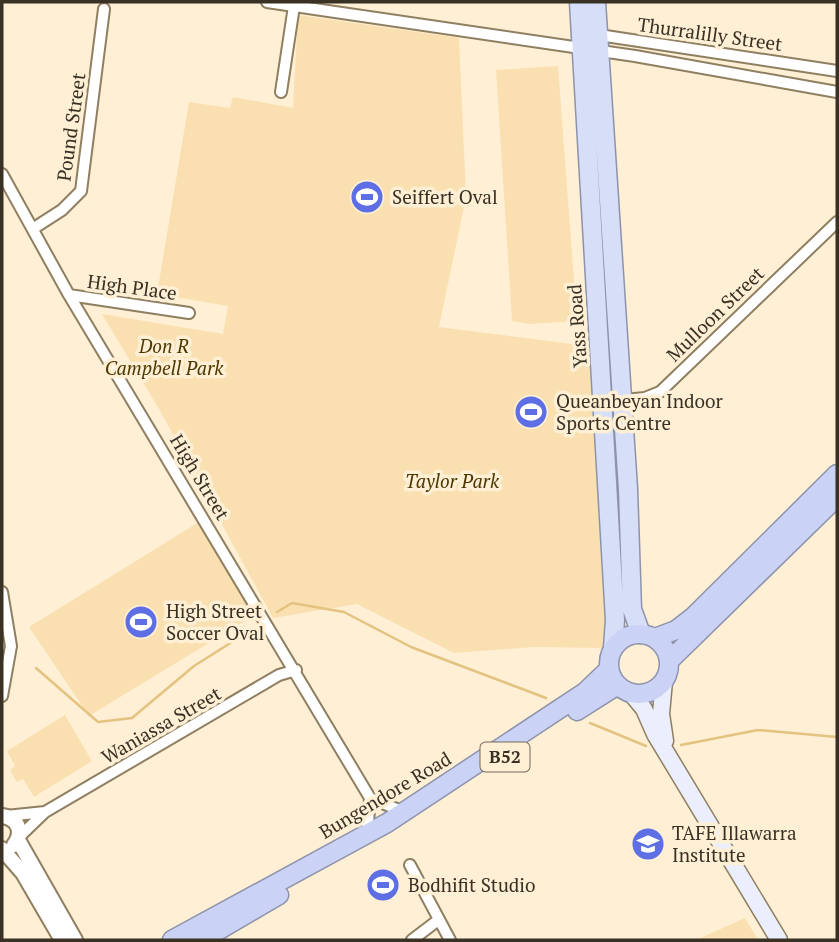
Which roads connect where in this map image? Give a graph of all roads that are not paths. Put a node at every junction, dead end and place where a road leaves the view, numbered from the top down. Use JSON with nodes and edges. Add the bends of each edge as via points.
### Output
{"nodes":[{"id":1,"x":267,"y":2,"type":"edge"},
{"id":2,"x":579,"y":2,"type":"edge"},
{"id":3,"x":596,"y":2,"type":"edge"},
{"id":4,"x":293,"y":6,"type":"junction"},
{"id":5,"x":104,"y":9,"type":"dead end"},
{"id":6,"x":600,"y":44,"type":"junction"},
{"id":7,"x":580,"y":47,"type":"junction"},
{"id":8,"x":837,"y":71,"type":"edge"},
{"id":9,"x":281,"y":92,"type":"dead end"},
{"id":10,"x":837,"y":92,"type":"edge"},
{"id":11,"x":2,"y":174,"type":"edge"},
{"id":12,"x":837,"y":222,"type":"edge"},
{"id":13,"x":34,"y":228,"type":"junction"},
{"id":14,"x":69,"y":295,"type":"junction"},
{"id":15,"x":189,"y":313,"type":"dead end"},
{"id":16,"x":619,"y":349,"type":"junction"},
{"id":17,"x":599,"y":351,"type":"junction"},
{"id":18,"x":622,"y":400,"type":"junction"},
{"id":19,"x":603,"y":401,"type":"junction"},
{"id":20,"x":837,"y":474,"type":"edge"},
{"id":21,"x":829,"y":504,"type":"edge"},
{"id":22,"x":2,"y":592,"type":"edge"},
{"id":23,"x":648,"y":636,"type":"junction"},
{"id":24,"x":613,"y":648,"type":"junction"},
{"id":25,"x":669,"y":661,"type":"junction"},
{"id":26,"x":296,"y":670,"type":"junction"},
{"id":27,"x":664,"y":681,"type":"junction"},
{"id":28,"x":619,"y":682,"type":"junction"},
{"id":29,"x":2,"y":692,"type":"edge"},
{"id":30,"x":668,"y":755,"type":"junction"},
{"id":31,"x":370,"y":798,"type":"junction"},
{"id":32,"x":45,"y":812,"type":"junction"},
{"id":33,"x":404,"y":812,"type":"junction"},
{"id":34,"x":3,"y":816,"type":"edge"},
{"id":35,"x":367,"y":834,"type":"junction"},
{"id":36,"x":18,"y":839,"type":"junction"},
{"id":37,"x":2,"y":849,"type":"edge"},
{"id":38,"x":410,"y":865,"type":"dead end"},
{"id":39,"x":438,"y":921,"type":"junction"},
{"id":40,"x":62,"y":940,"type":"edge"},
{"id":41,"x":75,"y":940,"type":"edge"},
{"id":42,"x":172,"y":940,"type":"edge"},
{"id":43,"x":202,"y":940,"type":"edge"},
{"id":44,"x":412,"y":940,"type":"edge"},
{"id":45,"x":450,"y":940,"type":"edge"},
{"id":46,"x":779,"y":940,"type":"edge"}],
"edges":[{"from":1,"to":4,"type":"street"},
{"from":2,"to":7,"type":"main road","name":"Yass Road"},
{"from":3,"to":6,"type":"main road","name":"Yass Road"},
{"from":4,"to":7,"type":"street"},
{"from":4,"to":9,"type":"street"},
{"from":5,"to":13,"type":"street","name":"Pound Street","via":[[81,191]]},
{"from":6,"to":7,"type":"street"},
{"from":6,"to":8,"type":"street","name":"Thurralilly Street"},
{"from":6,"to":10,"type":"street","name":"Thurralilly Street","via":[[714,72]]},
{"from":6,"to":16,"type":"main road","name":"Yass Road"},
{"from":7,"to":17,"type":"main road","name":"Yass Road"},
{"from":11,"to":13,"type":"street","name":"High Street"},
{"from":12,"to":18,"type":"street","name":"Mulloon Street","via":[[663,389],[649,397]]},
{"from":13,"to":14,"type":"street","name":"High Street"},
{"from":14,"to":15,"type":"street","name":"High Place"},
{"from":14,"to":26,"type":"street","name":"High Street"},
{"from":16,"to":17,"type":"main road"},
{"from":16,"to":18,"type":"main road","name":"Yass Road"},
{"from":17,"to":19,"type":"main road","name":"Yass Road"},
{"from":18,"to":19,"type":"street","name":"Mulloon Street"},
{"from":18,"to":23,"type":"main road","name":"Yass Road","via":[[632,609]]},
{"from":19,"to":24,"type":"main road","name":"Yass Road"},
{"from":20,"to":21,"type":"highway"},
{"from":21,"to":23,"type":"highway","via":[[694,616],[676,629]]},
{"from":21,"to":25,"type":"highway"},
{"from":22,"to":29,"type":"street","via":[[11,646]]},
{"from":23,"to":24,"type":"highway","via":[[629,635]]},
{"from":23,"to":25,"type":"highway","via":[[663,645]]},
{"from":24,"to":28,"type":"highway"},
{"from":25,"to":27,"type":"highway"},
{"from":26,"to":31,"type":"street","name":"High Street"},
{"from":26,"to":32,"type":"street","name":"Waniassa Street","via":[[279,675]]},
{"from":27,"to":28,"type":"highway","number":"B52","via":[[649,692]]},
{"from":27,"to":30,"type":"main road","via":[[661,714]]},
{"from":28,"to":30,"type":"main road","via":[[644,709]]},
{"from":28,"to":33,"type":"highway","name":"Bungendore Road","number":"B52","via":[[585,692]]},
{"from":28,"to":43,"type":"highway","name":"Bungendore Road","number":"B52","via":[[400,823]]},
{"from":30,"to":46,"type":"main road"},
{"from":31,"to":33,"type":"street"},
{"from":31,"to":35,"type":"street"},
{"from":32,"to":34,"type":"street","name":"Waniassa Street"},
{"from":32,"to":36,"type":"street","name":"Waniassa Street"},
{"from":33,"to":35,"type":"highway","name":"Bungendore Road","number":"B52"},
{"from":34,"to":36,"type":"street","via":[[17,824]]},
{"from":35,"to":42,"type":"highway","name":"Bungendore Road","number":"B52"},
{"from":36,"to":37,"type":"street"},
{"from":36,"to":41,"type":"street"},
{"from":37,"to":40,"type":"street","via":[[23,873]]},
{"from":38,"to":39,"type":"street"},
{"from":39,"to":44,"type":"street"},
{"from":39,"to":45,"type":"street"}]}
